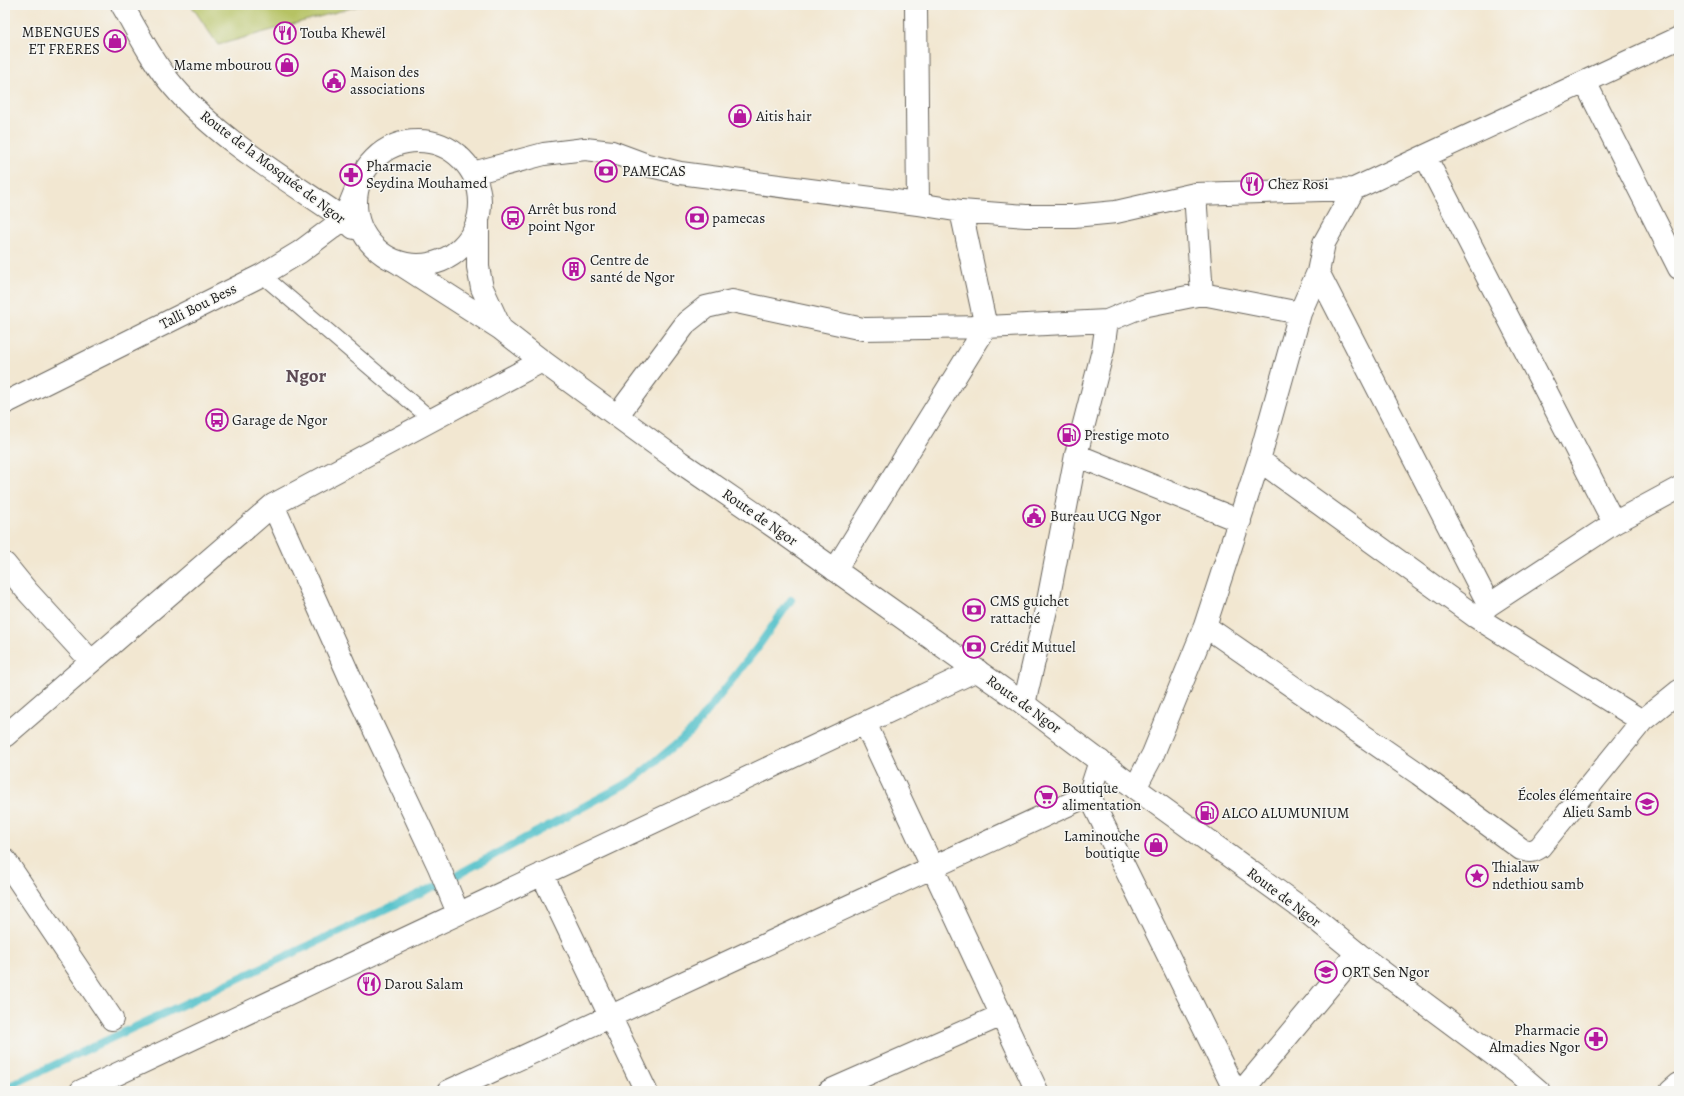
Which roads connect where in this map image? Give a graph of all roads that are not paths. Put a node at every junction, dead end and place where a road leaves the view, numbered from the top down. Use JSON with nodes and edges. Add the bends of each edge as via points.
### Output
{"nodes":[{"id":1,"x":122,"y":5,"type":"edge"},
{"id":2,"x":916,"y":5,"type":"edge"},
{"id":3,"x":1679,"y":38,"type":"edge"},
{"id":4,"x":1585,"y":82,"type":"junction"},
{"id":5,"x":1425,"y":156,"type":"junction"},
{"id":6,"x":473,"y":173,"type":"junction"},
{"id":7,"x":361,"y":177,"type":"junction"},
{"id":8,"x":1354,"y":189,"type":"junction"},
{"id":9,"x":1194,"y":194,"type":"junction"},
{"id":10,"x":918,"y":204,"type":"junction"},
{"id":11,"x":961,"y":212,"type":"junction"},
{"id":12,"x":344,"y":219,"type":"junction"},
{"id":13,"x":478,"y":221,"type":"junction"},
{"id":14,"x":374,"y":247,"type":"junction"},
{"id":15,"x":397,"y":262,"type":"junction"},
{"id":16,"x":1679,"y":268,"type":"edge"},
{"id":17,"x":1318,"y":272,"type":"junction"},
{"id":18,"x":262,"y":275,"type":"junction"},
{"id":19,"x":1202,"y":294,"type":"junction"},
{"id":20,"x":1300,"y":312,"type":"junction"},
{"id":21,"x":1107,"y":321,"type":"junction"},
{"id":22,"x":986,"y":327,"type":"junction"},
{"id":23,"x":501,"y":329,"type":"junction"},
{"id":24,"x":542,"y":361,"type":"junction"},
{"id":25,"x":5,"y":403,"type":"edge"},
{"id":26,"x":617,"y":416,"type":"junction"},
{"id":27,"x":432,"y":420,"type":"junction"},
{"id":28,"x":1076,"y":455,"type":"junction"},
{"id":29,"x":1259,"y":460,"type":"junction"},
{"id":30,"x":1679,"y":488,"type":"edge"},
{"id":31,"x":273,"y":505,"type":"junction"},
{"id":32,"x":1240,"y":521,"type":"junction"},
{"id":33,"x":1614,"y":523,"type":"junction"},
{"id":34,"x":5,"y":564,"type":"edge"},
{"id":35,"x":835,"y":570,"type":"junction"},
{"id":36,"x":1483,"y":611,"type":"junction"},
{"id":37,"x":1205,"y":626,"type":"junction"},
{"id":38,"x":92,"y":661,"type":"junction"},
{"id":39,"x":977,"y":670,"type":"junction"},
{"id":40,"x":1679,"y":692,"type":"edge"},
{"id":41,"x":1024,"y":704,"type":"junction"},
{"id":42,"x":1642,"y":721,"type":"junction"},
{"id":43,"x":865,"y":723,"type":"junction"},
{"id":44,"x":5,"y":736,"type":"edge"},
{"id":45,"x":1100,"y":760,"type":"junction"},
{"id":46,"x":1135,"y":788,"type":"junction"},
{"id":47,"x":1089,"y":795,"type":"junction"},
{"id":48,"x":5,"y":860,"type":"edge"},
{"id":49,"x":933,"y":868,"type":"junction"},
{"id":50,"x":542,"y":874,"type":"junction"},
{"id":51,"x":455,"y":904,"type":"junction"},
{"id":52,"x":1357,"y":953,"type":"junction"},
{"id":53,"x":1002,"y":1015,"type":"junction"},
{"id":54,"x":611,"y":1016,"type":"junction"},
{"id":55,"x":112,"y":1019,"type":"dead end"},
{"id":56,"x":1679,"y":1084,"type":"edge"},
{"id":57,"x":475,"y":1086,"type":"edge"},
{"id":58,"x":89,"y":1089,"type":"edge"},
{"id":59,"x":449,"y":1091,"type":"edge"},
{"id":60,"x":646,"y":1091,"type":"edge"},
{"id":61,"x":829,"y":1091,"type":"edge"},
{"id":62,"x":1037,"y":1091,"type":"edge"},
{"id":63,"x":1235,"y":1091,"type":"edge"},
{"id":64,"x":1242,"y":1091,"type":"edge"},
{"id":65,"x":1539,"y":1091,"type":"edge"},
{"id":66,"x":1671,"y":1091,"type":"edge"}],
"edges":[{"from":1,"to":12,"type":"street","name":"Route de la Mosquée de Ngor","via":[[173,87],[200,114],[231,140]]},
{"from":2,"to":10,"type":"street"},
{"from":3,"to":4,"type":"street"},
{"from":4,"to":5,"type":"street"},
{"from":4,"to":16,"type":"street"},
{"from":5,"to":8,"type":"street"},
{"from":5,"to":33,"type":"street"},
{"from":6,"to":7,"type":"street","via":[[460,156],[442,145],[422,141],[401,144],[382,153]]},
{"from":6,"to":10,"type":"street","via":[[544,154],[585,149],[612,152],[647,165],[680,173]]},
{"from":6,"to":13,"type":"street","via":[[480,197]]},
{"from":7,"to":12,"type":"street"},
{"from":7,"to":14,"type":"street","via":[[356,202],[360,226]]},
{"from":8,"to":9,"type":"street"},
{"from":8,"to":17,"type":"street","via":[[1324,243]]},
{"from":9,"to":11,"type":"street","via":[[1116,212],[1081,215],[1026,216]]},
{"from":9,"to":19,"type":"street"},
{"from":10,"to":11,"type":"street"},
{"from":11,"to":22,"type":"street"},
{"from":12,"to":14,"type":"street","name":"Route de la Mosquée de Ngor"},
{"from":12,"to":18,"type":"street","name":"Talli Bou Bess","via":[[300,252]]},
{"from":13,"to":15,"type":"street","via":[[469,240],[454,254],[437,262],[417,266]]},
{"from":13,"to":23,"type":"street","via":[[478,267],[482,288]]},
{"from":14,"to":15,"type":"street"},
{"from":15,"to":23,"type":"street","name":"Route de Ngor"},
{"from":17,"to":20,"type":"street"},
{"from":17,"to":36,"type":"street"},
{"from":18,"to":25,"type":"street","name":"Talli Bou Bess"},
{"from":18,"to":27,"type":"lane"},
{"from":19,"to":20,"type":"street"},
{"from":19,"to":21,"type":"street","via":[[1143,306]]},
{"from":20,"to":29,"type":"street"},
{"from":21,"to":22,"type":"street"},
{"from":21,"to":28,"type":"street","via":[[1103,350]]},
{"from":22,"to":26,"type":"street","via":[[863,329],[732,301],[712,305],[687,322]]},
{"from":22,"to":35,"type":"street"},
{"from":23,"to":24,"type":"street","name":"Route de Ngor"},
{"from":24,"to":26,"type":"street","name":"Route de Ngor"},
{"from":24,"to":27,"type":"street"},
{"from":26,"to":35,"type":"street","name":"Route de Ngor"},
{"from":27,"to":31,"type":"street"},
{"from":28,"to":32,"type":"street"},
{"from":28,"to":41,"type":"street","via":[[1048,601]]},
{"from":29,"to":32,"type":"street"},
{"from":29,"to":36,"type":"street"},
{"from":30,"to":33,"type":"street"},
{"from":31,"to":38,"type":"street"},
{"from":31,"to":51,"type":"street"},
{"from":32,"to":37,"type":"street"},
{"from":33,"to":36,"type":"street"},
{"from":34,"to":38,"type":"street","via":[[26,591]]},
{"from":35,"to":39,"type":"street","name":"Route de Ngor"},
{"from":36,"to":42,"type":"street"},
{"from":37,"to":42,"type":"street","via":[[1528,852],[1540,848]]},
{"from":37,"to":46,"type":"street","via":[[1154,754]]},
{"from":38,"to":44,"type":"street"},
{"from":39,"to":41,"type":"street","name":"Route de Ngor"},
{"from":39,"to":43,"type":"street"},
{"from":40,"to":42,"type":"street"},
{"from":41,"to":45,"type":"street","name":"Route de Ngor"},
{"from":43,"to":49,"type":"street"},
{"from":43,"to":50,"type":"street"},
{"from":45,"to":46,"type":"street","name":"Route de Ngor"},
{"from":45,"to":47,"type":"street"},
{"from":46,"to":52,"type":"street","name":"Route de Ngor","via":[[1308,913]]},
{"from":47,"to":49,"type":"street"},
{"from":47,"to":63,"type":"street"},
{"from":48,"to":55,"type":"street"},
{"from":49,"to":53,"type":"street"},
{"from":49,"to":54,"type":"street"},
{"from":50,"to":51,"type":"street"},
{"from":50,"to":54,"type":"street"},
{"from":51,"to":58,"type":"street"},
{"from":52,"to":64,"type":"street"},
{"from":52,"to":65,"type":"street","name":"Route de Ngor"},
{"from":53,"to":61,"type":"street"},
{"from":53,"to":62,"type":"street"},
{"from":54,"to":57,"type":"street"},
{"from":54,"to":60,"type":"street"},
{"from":56,"to":66,"type":"street"},
{"from":57,"to":59,"type":"street"}]}
